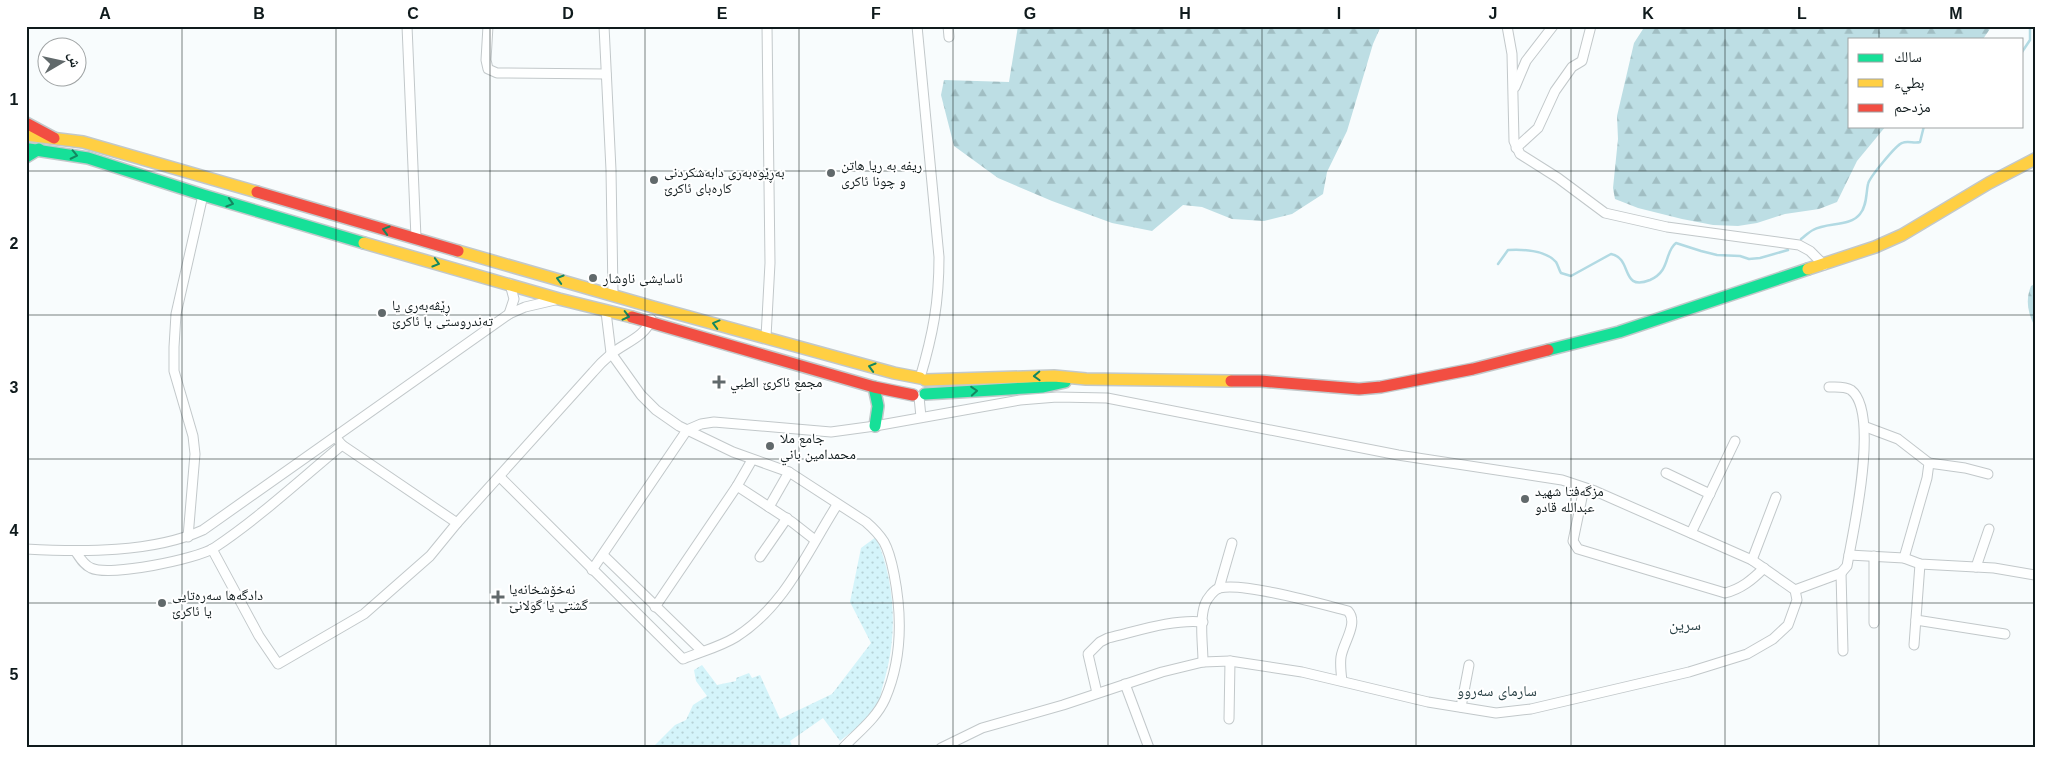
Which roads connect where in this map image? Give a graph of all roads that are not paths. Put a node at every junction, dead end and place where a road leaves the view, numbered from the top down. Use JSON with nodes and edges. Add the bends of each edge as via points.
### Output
{"nodes":[{"id":1,"x":407,"y":26,"type":"edge"},
{"id":2,"x":488,"y":26,"type":"edge"},
{"id":3,"x":604,"y":26,"type":"edge"},
{"id":4,"x":767,"y":26,"type":"edge"},
{"id":5,"x":917,"y":26,"type":"edge"},
{"id":6,"x":948,"y":26,"type":"edge"},
{"id":7,"x":1507,"y":26,"type":"edge"},
{"id":8,"x":1553,"y":26,"type":"edge"},
{"id":9,"x":1591,"y":26,"type":"edge"},
{"id":10,"x":950,"y":37,"type":"dead end"},
{"id":11,"x":606,"y":74,"type":"junction"},
{"id":12,"x":1513,"y":90,"type":"junction"},
{"id":13,"x":26,"y":123,"type":"edge"},
{"id":14,"x":26,"y":135,"type":"edge"},
{"id":15,"x":54,"y":138,"type":"junction"},
{"id":16,"x":1516,"y":148,"type":"junction"},
{"id":17,"x":26,"y":149,"type":"edge"},
{"id":18,"x":39,"y":149,"type":"junction"},
{"id":19,"x":26,"y":156,"type":"edge"},
{"id":20,"x":2035,"y":159,"type":"edge"},
{"id":21,"x":203,"y":196,"type":"junction"},
{"id":22,"x":323,"y":211,"type":"junction"},
{"id":23,"x":317,"y":229,"type":"junction"},
{"id":24,"x":416,"y":238,"type":"junction"},
{"id":25,"x":1824,"y":264,"type":"junction"},
{"id":26,"x":510,"y":284,"type":"junction"},
{"id":27,"x":613,"y":294,"type":"junction"},
{"id":28,"x":559,"y":299,"type":"junction"},
{"id":29,"x":653,"y":306,"type":"junction"},
{"id":30,"x":606,"y":312,"type":"junction"},
{"id":31,"x":509,"y":314,"type":"junction"},
{"id":32,"x":650,"y":322,"type":"junction"},
{"id":33,"x":766,"y":337,"type":"junction"},
{"id":34,"x":611,"y":353,"type":"junction"},
{"id":35,"x":922,"y":379,"type":"junction"},
{"id":36,"x":1086,"y":379,"type":"junction"},
{"id":37,"x":1829,"y":387,"type":"dead end"},
{"id":38,"x":874,"y":388,"type":"junction"},
{"id":39,"x":919,"y":395,"type":"junction"},
{"id":40,"x":921,"y":417,"type":"junction"},
{"id":41,"x":875,"y":426,"type":"junction"},
{"id":42,"x":1866,"y":427,"type":"junction"},
{"id":43,"x":687,"y":430,"type":"junction"},
{"id":44,"x":1735,"y":441,"type":"dead end"},
{"id":45,"x":339,"y":442,"type":"junction"},
{"id":46,"x":752,"y":460,"type":"junction"},
{"id":47,"x":1929,"y":463,"type":"junction"},
{"id":48,"x":789,"y":472,"type":"junction"},
{"id":49,"x":1666,"y":473,"type":"dead end"},
{"id":50,"x":1988,"y":474,"type":"dead end"},
{"id":51,"x":500,"y":477,"type":"junction"},
{"id":52,"x":737,"y":486,"type":"junction"},
{"id":53,"x":1584,"y":488,"type":"junction"},
{"id":54,"x":1710,"y":494,"type":"junction"},
{"id":55,"x":1776,"y":497,"type":"dead end"},
{"id":56,"x":837,"y":505,"type":"junction"},
{"id":57,"x":769,"y":507,"type":"junction"},
{"id":58,"x":787,"y":518,"type":"junction"},
{"id":59,"x":457,"y":523,"type":"junction"},
{"id":60,"x":1988,"y":529,"type":"dead end"},
{"id":61,"x":1691,"y":533,"type":"junction"},
{"id":62,"x":188,"y":537,"type":"junction"},
{"id":63,"x":815,"y":540,"type":"junction"},
{"id":64,"x":1232,"y":543,"type":"dead end"},
{"id":65,"x":26,"y":549,"type":"edge"},
{"id":66,"x":212,"y":549,"type":"junction"},
{"id":67,"x":76,"y":552,"type":"junction"},
{"id":68,"x":603,"y":554,"type":"junction"},
{"id":69,"x":1849,"y":555,"type":"junction"},
{"id":70,"x":1874,"y":556,"type":"junction"},
{"id":71,"x":760,"y":557,"type":"dead end"},
{"id":72,"x":1904,"y":558,"type":"junction"},
{"id":73,"x":1752,"y":560,"type":"junction"},
{"id":74,"x":1920,"y":564,"type":"junction"},
{"id":75,"x":1976,"y":567,"type":"junction"},
{"id":76,"x":1764,"y":568,"type":"junction"},
{"id":77,"x":592,"y":570,"type":"junction"},
{"id":78,"x":1841,"y":572,"type":"junction"},
{"id":79,"x":2035,"y":576,"type":"edge"},
{"id":80,"x":1219,"y":588,"type":"junction"},
{"id":81,"x":1795,"y":590,"type":"junction"},
{"id":82,"x":655,"y":607,"type":"junction"},
{"id":83,"x":1916,"y":620,"type":"junction"},
{"id":84,"x":1203,"y":622,"type":"junction"},
{"id":85,"x":1874,"y":623,"type":"dead end"},
{"id":86,"x":2005,"y":634,"type":"dead end"},
{"id":87,"x":1914,"y":645,"type":"dead end"},
{"id":88,"x":1843,"y":650,"type":"dead end"},
{"id":89,"x":702,"y":651,"type":"junction"},
{"id":90,"x":1230,"y":661,"type":"junction"},
{"id":91,"x":1203,"y":662,"type":"junction"},
{"id":92,"x":1470,"y":665,"type":"dead end"},
{"id":93,"x":1342,"y":681,"type":"junction"},
{"id":94,"x":1125,"y":684,"type":"junction"},
{"id":95,"x":1097,"y":693,"type":"junction"},
{"id":96,"x":1462,"y":707,"type":"junction"},
{"id":97,"x":1230,"y":719,"type":"dead end"},
{"id":98,"x":843,"y":748,"type":"edge"},
{"id":99,"x":940,"y":748,"type":"edge"},
{"id":100,"x":1149,"y":748,"type":"edge"}],
"edges":[{"from":1,"to":24,"type":"street"},
{"from":2,"to":11,"type":"street","via":[[486,60],[488,69],[497,73]]},
{"from":3,"to":11,"type":"street"},
{"from":4,"to":33,"type":"street","via":[[770,263]]},
{"from":5,"to":35,"type":"street","via":[[939,292]]},
{"from":6,"to":10,"type":"street"},
{"from":7,"to":12,"type":"street"},
{"from":8,"to":12,"type":"street","via":[[1526,61]]},
{"from":9,"to":16,"type":"street","via":[[1582,60],[1572,67],[1555,91],[1538,128]]},
{"from":11,"to":27,"type":"street"},
{"from":12,"to":16,"type":"street"},
{"from":13,"to":15,"type":"main road"},
{"from":14,"to":15,"type":"main road"},
{"from":15,"to":22,"type":"main road","via":[[83,142]]},
{"from":16,"to":25,"type":"street","via":[[1605,213],[1667,227],[1799,245]]},
{"from":17,"to":18,"type":"main road"},
{"from":18,"to":19,"type":"main road"},
{"from":18,"to":21,"type":"main road","one_way":true,"via":[[88,158]]},
{"from":20,"to":25,"type":"main road","via":[[1902,235],[1875,248]]},
{"from":21,"to":23,"type":"main road","one_way":true},
{"from":21,"to":62,"type":"street","via":[[176,314],[174,347],[174,371],[195,454]]},
{"from":22,"to":23,"type":"main road"},
{"from":24,"to":22,"type":"main road","one_way":true},
{"from":23,"to":26,"type":"main road","one_way":true},
{"from":27,"to":24,"type":"main road","one_way":true},
{"from":25,"to":36,"type":"main road","via":[[1619,332],[1473,369],[1381,387],[1359,389],[1261,381]]},
{"from":26,"to":28,"type":"main road"},
{"from":26,"to":31,"type":"street","via":[[514,299]]},
{"from":27,"to":29,"type":"main road"},
{"from":28,"to":30,"type":"main road"},
{"from":28,"to":31,"type":"street","via":[[533,304]]},
{"from":29,"to":32,"type":"street"},
{"from":33,"to":29,"type":"main road","one_way":true},
{"from":30,"to":32,"type":"main road","one_way":true},
{"from":30,"to":34,"type":"street"},
{"from":31,"to":45,"type":"street","via":[[394,394]]},
{"from":32,"to":34,"type":"street","via":[[623,347]]},
{"from":32,"to":38,"type":"main road"},
{"from":35,"to":33,"type":"main road","one_way":true},
{"from":34,"to":43,"type":"street","via":[[641,395],[656,410]]},
{"from":34,"to":51,"type":"street"},
{"from":36,"to":35,"type":"main road","one_way":true,"via":[[1054,376]]},
{"from":35,"to":39,"type":"main road","via":[[928,389]]},
{"from":35,"to":39,"type":"main road","via":[[914,379],[910,383],[910,389]]},
{"from":39,"to":36,"type":"main road","one_way":true,"via":[[1043,386]]},
{"from":37,"to":42,"type":"street","via":[[1847,388],[1853,392],[1858,398]]},
{"from":38,"to":39,"type":"main road"},
{"from":38,"to":41,"type":"main road","via":[[878,406]]},
{"from":39,"to":40,"type":"street"},
{"from":40,"to":41,"type":"street"},
{"from":40,"to":53,"type":"street","via":[[1057,396],[1107,398],[1398,455],[1562,480]]},
{"from":41,"to":43,"type":"street","via":[[831,432],[714,422]]},
{"from":42,"to":47,"type":"street","via":[[1898,439]]},
{"from":42,"to":69,"type":"street","via":[[1861,486]]},
{"from":43,"to":46,"type":"street"},
{"from":43,"to":68,"type":"street"},
{"from":44,"to":54,"type":"street"},
{"from":45,"to":59,"type":"street"},
{"from":45,"to":62,"type":"street"},
{"from":45,"to":66,"type":"street","via":[[274,502]]},
{"from":46,"to":48,"type":"street"},
{"from":46,"to":52,"type":"street"},
{"from":47,"to":50,"type":"street"},
{"from":47,"to":72,"type":"street"},
{"from":48,"to":56,"type":"street"},
{"from":48,"to":57,"type":"street"},
{"from":49,"to":54,"type":"street"},
{"from":51,"to":59,"type":"street"},
{"from":51,"to":77,"type":"street"},
{"from":52,"to":57,"type":"street"},
{"from":52,"to":82,"type":"street"},
{"from":53,"to":61,"type":"street"},
{"from":53,"to":76,"type":"street","via":[[1573,541],[1578,549],[1724,592],[1746,585]]},
{"from":54,"to":61,"type":"street"},
{"from":55,"to":73,"type":"street"},
{"from":56,"to":63,"type":"street"},
{"from":56,"to":98,"type":"street","via":[[876,530],[885,544],[900,620],[893,675],[886,699]]},
{"from":57,"to":58,"type":"street"},
{"from":58,"to":63,"type":"street"},
{"from":58,"to":71,"type":"street"},
{"from":59,"to":66,"type":"street","via":[[430,556],[364,614],[278,664],[259,636]]},
{"from":60,"to":75,"type":"street"},
{"from":61,"to":73,"type":"street"},
{"from":62,"to":67,"type":"street"},
{"from":63,"to":89,"type":"street","via":[[796,576],[761,619],[734,638]]},
{"from":64,"to":80,"type":"street"},
{"from":65,"to":67,"type":"street"},
{"from":66,"to":67,"type":"street","via":[[128,570],[105,571],[92,569]]},
{"from":68,"to":77,"type":"street"},
{"from":68,"to":82,"type":"street"},
{"from":69,"to":70,"type":"street"},
{"from":69,"to":78,"type":"street","via":[[1847,566]]},
{"from":70,"to":72,"type":"street"},
{"from":70,"to":85,"type":"street"},
{"from":72,"to":74,"type":"street"},
{"from":73,"to":76,"type":"street"},
{"from":74,"to":75,"type":"street"},
{"from":74,"to":83,"type":"street"},
{"from":75,"to":79,"type":"street"},
{"from":76,"to":81,"type":"street"},
{"from":77,"to":89,"type":"street","via":[[683,660]]},
{"from":78,"to":81,"type":"street"},
{"from":78,"to":88,"type":"street"},
{"from":80,"to":84,"type":"street","via":[[1205,605]]},
{"from":80,"to":93,"type":"street","via":[[1238,587],[1348,611],[1353,621],[1341,657]]},
{"from":81,"to":96,"type":"street","via":[[1797,600],[1788,625],[1774,639],[1748,654],[1689,672],[1531,709],[1496,713]]},
{"from":82,"to":89,"type":"street"},
{"from":83,"to":86,"type":"street"},
{"from":83,"to":87,"type":"street"},
{"from":84,"to":91,"type":"street"},
{"from":84,"to":95,"type":"street","via":[[1172,623],[1100,642],[1088,654]]},
{"from":90,"to":91,"type":"street"},
{"from":90,"to":93,"type":"street"},
{"from":90,"to":97,"type":"street"},
{"from":91,"to":94,"type":"street"},
{"from":92,"to":96,"type":"street"},
{"from":93,"to":96,"type":"street"},
{"from":94,"to":95,"type":"street"},
{"from":94,"to":100,"type":"street"},
{"from":95,"to":99,"type":"street","via":[[982,728]]}]}
